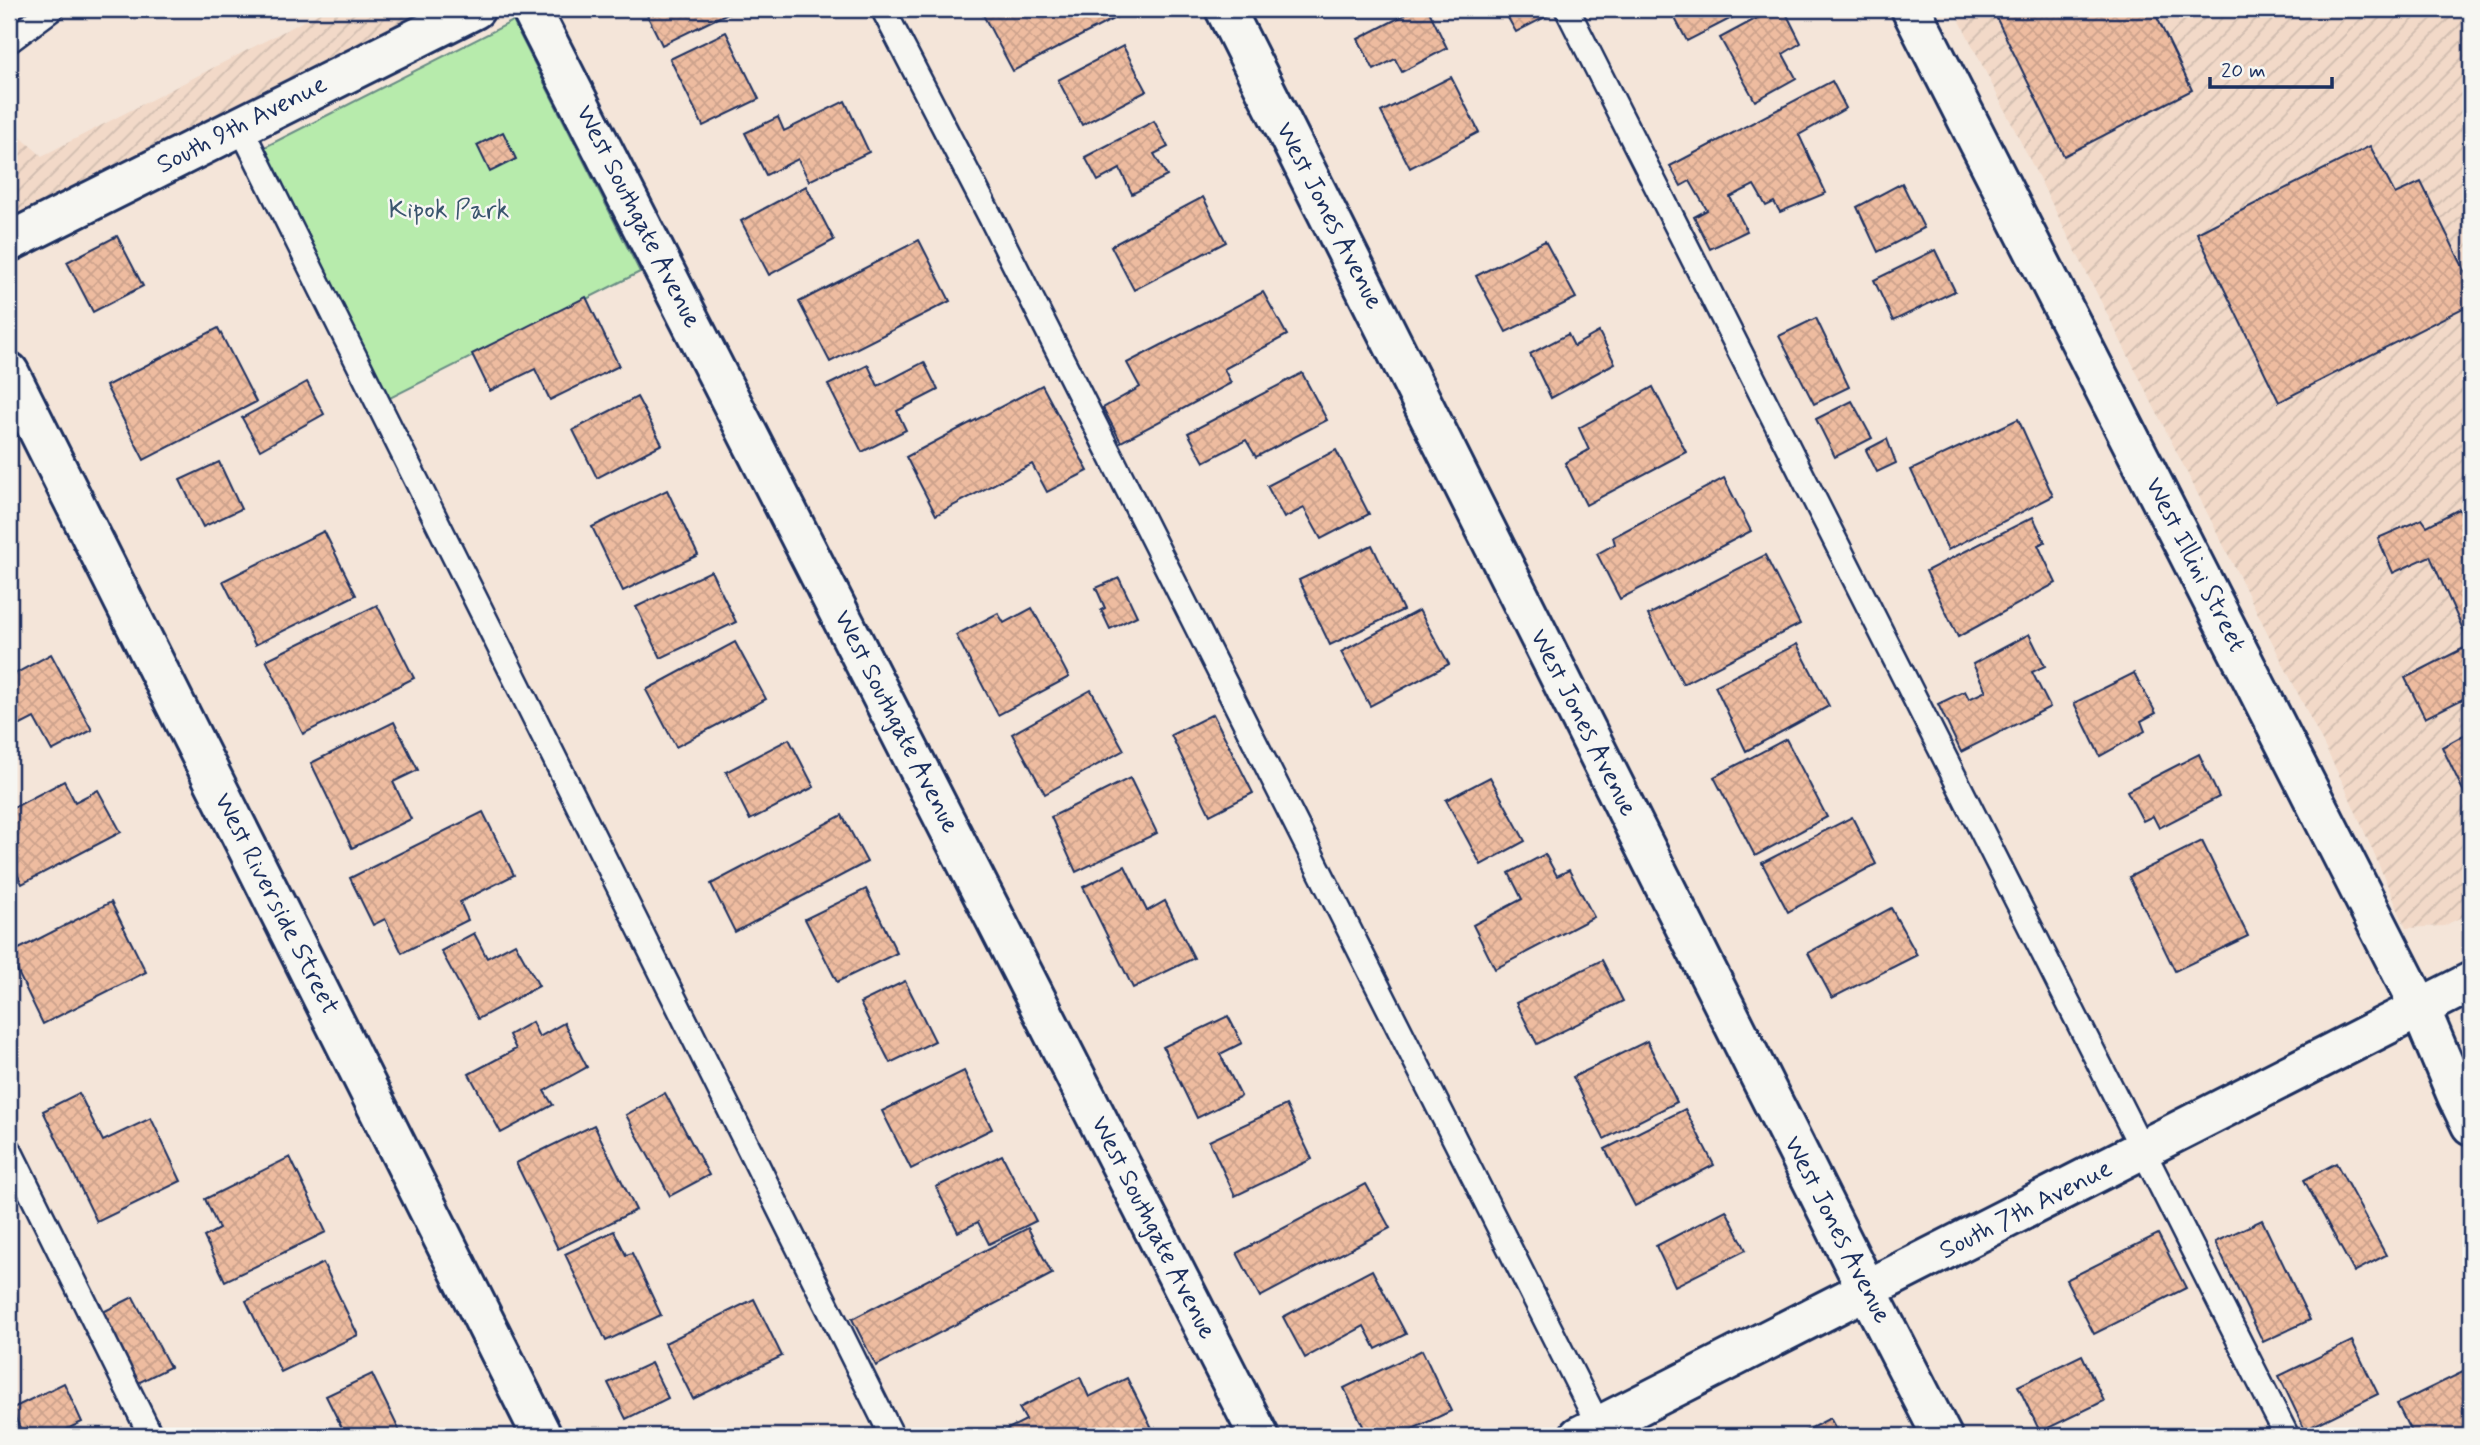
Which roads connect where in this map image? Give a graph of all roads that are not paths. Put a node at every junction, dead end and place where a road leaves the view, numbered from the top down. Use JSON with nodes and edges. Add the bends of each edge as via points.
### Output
{"nodes":[{"id":1,"x":52,"y":9,"type":"edge"},
{"id":2,"x":475,"y":9,"type":"edge"},
{"id":3,"x":531,"y":9,"type":"edge"},
{"id":4,"x":883,"y":9,"type":"edge"},
{"id":5,"x":1225,"y":9,"type":"edge"},
{"id":6,"x":1567,"y":9,"type":"edge"},
{"id":7,"x":1912,"y":9,"type":"edge"},
{"id":8,"x":9,"y":41,"type":"edge"},
{"id":9,"x":240,"y":126,"type":"junction"},
{"id":10,"x":9,"y":242,"type":"edge"},
{"id":11,"x":9,"y":372,"type":"edge"},
{"id":12,"x":2471,"y":982,"type":"edge"},
{"id":13,"x":2420,"y":1008,"type":"junction"},
{"id":14,"x":2471,"y":1125,"type":"edge"},
{"id":15,"x":9,"y":1149,"type":"edge"},
{"id":16,"x":2144,"y":1150,"type":"junction"},
{"id":17,"x":1867,"y":1290,"type":"junction"},
{"id":18,"x":1594,"y":1433,"type":"edge"},
{"id":19,"x":151,"y":1436,"type":"edge"},
{"id":20,"x":542,"y":1436,"type":"edge"},
{"id":21,"x":892,"y":1436,"type":"edge"},
{"id":22,"x":1259,"y":1436,"type":"edge"},
{"id":23,"x":1942,"y":1436,"type":"edge"},
{"id":24,"x":2287,"y":1436,"type":"edge"}],
"edges":[{"from":1,"to":8,"type":"lane"},
{"from":2,"to":9,"type":"street","name":"South 9th Avenue"},
{"from":3,"to":22,"type":"street","name":"West Southgate Avenue"},
{"from":4,"to":18,"type":"lane","via":[[992,218]]},
{"from":5,"to":17,"type":"street","name":"West Jones Avenue"},
{"from":6,"to":16,"type":"lane"},
{"from":7,"to":13,"type":"street","name":"West Illini Street"},
{"from":9,"to":10,"type":"street","name":"South 9th Avenue"},
{"from":9,"to":21,"type":"lane"},
{"from":11,"to":20,"type":"street","name":"West Riverside Street"},
{"from":12,"to":13,"type":"street","name":"South 7th Avenue"},
{"from":13,"to":14,"type":"street","name":"West Illini Street"},
{"from":13,"to":16,"type":"street","name":"South 7th Avenue"},
{"from":15,"to":19,"type":"lane"},
{"from":16,"to":17,"type":"street","name":"South 7th Avenue"},
{"from":16,"to":24,"type":"lane"},
{"from":17,"to":18,"type":"street","name":"South 7th Avenue"},
{"from":17,"to":23,"type":"street","name":"West Jones Avenue"}]}
